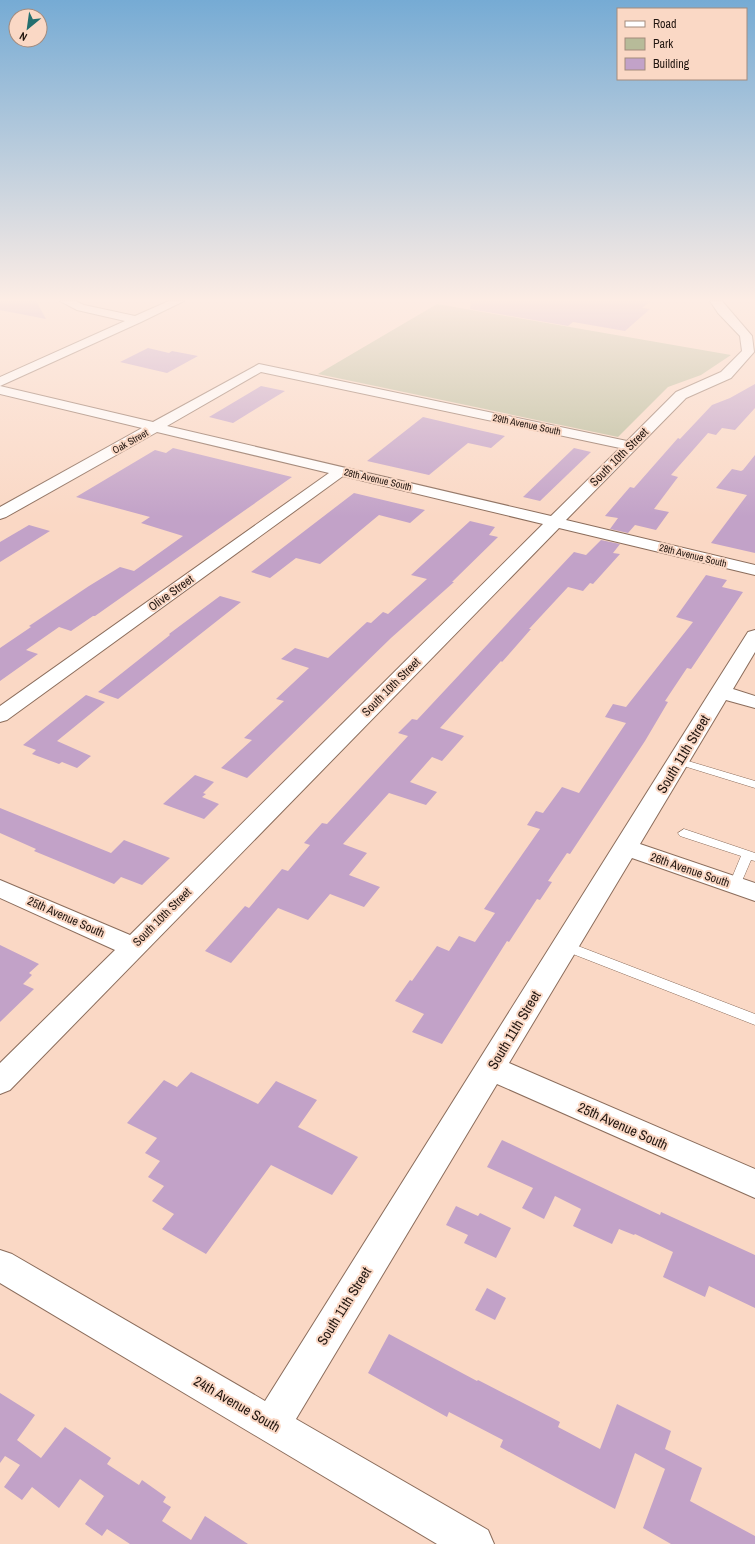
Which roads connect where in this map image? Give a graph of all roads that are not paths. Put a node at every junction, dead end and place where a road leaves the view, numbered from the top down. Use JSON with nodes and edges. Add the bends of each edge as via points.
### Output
{"nodes":[{"id":1,"x":20,"y":373,"type":"edge"},
{"id":2,"x":250,"y":373,"type":"edge"},
{"id":3,"x":283,"y":373,"type":"edge"},
{"id":4,"x":728,"y":373,"type":"edge"},
{"id":5,"x":0,"y":382,"type":"edge"},
{"id":6,"x":0,"y":390,"type":"edge"},
{"id":7,"x":155,"y":427,"type":"junction"},
{"id":8,"x":630,"y":446,"type":"junction"},
{"id":9,"x":341,"y":471,"type":"junction"},
{"id":10,"x":0,"y":514,"type":"edge"},
{"id":11,"x":556,"y":522,"type":"junction"},
{"id":12,"x":755,"y":570,"type":"edge"},
{"id":13,"x":755,"y":636,"type":"edge"},
{"id":14,"x":720,"y":692,"type":"junction"},
{"id":15,"x":755,"y":702,"type":"edge"},
{"id":16,"x":0,"y":716,"type":"edge"},
{"id":17,"x":678,"y":761,"type":"junction"},
{"id":18,"x":755,"y":785,"type":"edge"},
{"id":19,"x":684,"y":833,"type":"dead end"},
{"id":20,"x":625,"y":847,"type":"junction"},
{"id":21,"x":752,"y":855,"type":"edge"},
{"id":22,"x":0,"y":888,"type":"edge"},
{"id":23,"x":745,"y":888,"type":"edge"},
{"id":24,"x":133,"y":946,"type":"junction"},
{"id":25,"x":565,"y":946,"type":"junction"},
{"id":26,"x":755,"y":1020,"type":"edge"},
{"id":27,"x":490,"y":1068,"type":"junction"},
{"id":28,"x":0,"y":1082,"type":"edge"},
{"id":29,"x":755,"y":1184,"type":"edge"},
{"id":30,"x":0,"y":1265,"type":"edge"},
{"id":31,"x":272,"y":1424,"type":"junction"},
{"id":32,"x":474,"y":1544,"type":"edge"}],
"edges":[{"from":1,"to":5,"type":"street"},
{"from":2,"to":7,"type":"street","name":"Oak Street"},
{"from":3,"to":8,"type":"street","name":"29th Avenue South"},
{"from":4,"to":8,"type":"street","name":"South 10th Street","via":[[681,395]]},
{"from":6,"to":7,"type":"street","name":"28th Avenue South"},
{"from":7,"to":9,"type":"street","name":"28th Avenue South"},
{"from":7,"to":10,"type":"street","name":"Oak Street"},
{"from":8,"to":11,"type":"street","name":"South 10th Street"},
{"from":9,"to":11,"type":"street","name":"28th Avenue South"},
{"from":9,"to":16,"type":"street","name":"Olive Street"},
{"from":11,"to":12,"type":"street","name":"28th Avenue South"},
{"from":11,"to":24,"type":"street","name":"South 10th Street"},
{"from":13,"to":14,"type":"street","name":"South 11th Street"},
{"from":14,"to":15,"type":"street"},
{"from":14,"to":17,"type":"street","name":"South 11th Street"},
{"from":17,"to":18,"type":"lane"},
{"from":17,"to":20,"type":"street","name":"South 11th Street"},
{"from":19,"to":21,"type":"lane"},
{"from":20,"to":23,"type":"street","name":"26th Avenue South"},
{"from":20,"to":25,"type":"street","name":"South 11th Street"},
{"from":21,"to":23,"type":"lane"},
{"from":22,"to":24,"type":"street","name":"25th Avenue South"},
{"from":24,"to":28,"type":"street","name":"South 10th Street"},
{"from":25,"to":26,"type":"lane"},
{"from":25,"to":27,"type":"street","name":"South 11th Street"},
{"from":27,"to":29,"type":"street","name":"25th Avenue South"},
{"from":27,"to":31,"type":"street","name":"South 11th Street"},
{"from":30,"to":31,"type":"street","name":"24th Avenue South"},
{"from":31,"to":32,"type":"street","name":"24th Avenue South"}]}
